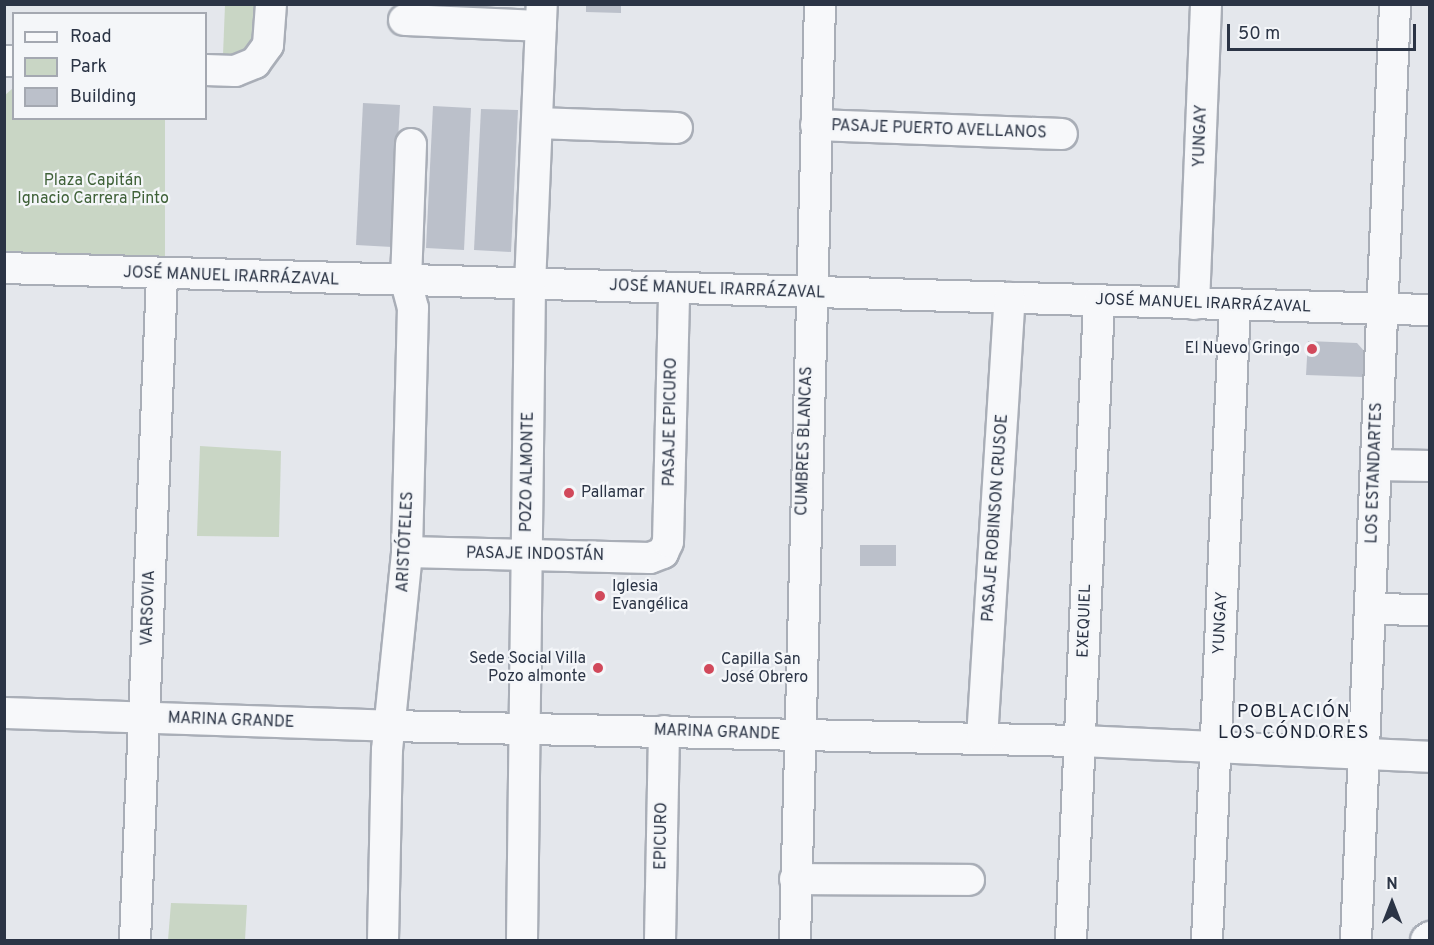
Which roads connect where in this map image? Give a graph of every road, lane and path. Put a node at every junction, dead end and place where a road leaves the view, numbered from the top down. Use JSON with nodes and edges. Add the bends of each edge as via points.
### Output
{"nodes":[{"id":1,"x":271,"y":4,"type":"edge"},
{"id":2,"x":820,"y":4,"type":"edge"},
{"id":3,"x":1206,"y":4,"type":"edge"},
{"id":4,"x":1395,"y":4,"type":"edge"},
{"id":5,"x":542,"y":15,"type":"edge"},
{"id":6,"x":404,"y":20,"type":"dead end"},
{"id":7,"x":207,"y":70,"type":"edge"},
{"id":8,"x":537,"y":123,"type":"junction"},
{"id":9,"x":816,"y":126,"type":"junction"},
{"id":10,"x":677,"y":128,"type":"dead end"},
{"id":11,"x":1062,"y":134,"type":"dead end"},
{"id":12,"x":411,"y":144,"type":"dead end"},
{"id":13,"x":4,"y":268,"type":"edge"},
{"id":14,"x":162,"y":275,"type":"junction"},
{"id":15,"x":406,"y":281,"type":"junction"},
{"id":16,"x":530,"y":285,"type":"junction"},
{"id":17,"x":674,"y":289,"type":"junction"},
{"id":18,"x":810,"y":293,"type":"junction"},
{"id":19,"x":1010,"y":298,"type":"junction"},
{"id":20,"x":1099,"y":301,"type":"junction"},
{"id":21,"x":1194,"y":304,"type":"junction"},
{"id":22,"x":1235,"y":305,"type":"junction"},
{"id":23,"x":1382,"y":309,"type":"junction"},
{"id":24,"x":1430,"y":310,"type":"edge"},
{"id":25,"x":1376,"y":465,"type":"junction"},
{"id":26,"x":1430,"y":466,"type":"edge"},
{"id":27,"x":407,"y":552,"type":"junction"},
{"id":28,"x":663,"y":553,"type":"joint"},
{"id":29,"x":527,"y":555,"type":"junction"},
{"id":30,"x":1370,"y":609,"type":"junction"},
{"id":31,"x":1430,"y":610,"type":"edge"},
{"id":32,"x":4,"y":713,"type":"edge"},
{"id":33,"x":144,"y":718,"type":"junction"},
{"id":34,"x":390,"y":726,"type":"junction"},
{"id":35,"x":526,"y":727,"type":"junction"},
{"id":36,"x":664,"y":731,"type":"junction"},
{"id":37,"x":797,"y":735,"type":"junction"},
{"id":38,"x":982,"y":738,"type":"junction"},
{"id":39,"x":1080,"y":741,"type":"junction"},
{"id":40,"x":1215,"y":747,"type":"junction"},
{"id":41,"x":1364,"y":754,"type":"junction"},
{"id":42,"x":1430,"y":758,"type":"edge"},
{"id":43,"x":795,"y":879,"type":"junction"},
{"id":44,"x":969,"y":880,"type":"dead end"},
{"id":45,"x":135,"y":940,"type":"edge"},
{"id":46,"x":382,"y":940,"type":"edge"},
{"id":47,"x":522,"y":940,"type":"edge"},
{"id":48,"x":660,"y":940,"type":"edge"},
{"id":49,"x":795,"y":940,"type":"edge"},
{"id":50,"x":1071,"y":940,"type":"edge"},
{"id":51,"x":1207,"y":940,"type":"edge"},
{"id":52,"x":1356,"y":940,"type":"edge"}],
"edges":[{"from":1,"to":7,"type":"street","via":[[268,45],[255,63],[235,71]]},
{"from":2,"to":9,"type":"street","name":"CUMBRES BLANCAS"},
{"from":3,"to":21,"type":"street","name":"YUNGAY"},
{"from":4,"to":23,"type":"street","name":"LOS ESTANDARTES"},
{"from":5,"to":6,"type":"street"},
{"from":5,"to":8,"type":"street","name":"POZO ALMONTE"},
{"from":8,"to":10,"type":"street"},
{"from":8,"to":16,"type":"street","name":"POZO ALMONTE"},
{"from":9,"to":11,"type":"street","name":"PASAJE PUERTO AVELLANOS"},
{"from":9,"to":18,"type":"street","name":"CUMBRES BLANCAS"},
{"from":12,"to":15,"type":"street","name":"ARISTÓTELES"},
{"from":13,"to":14,"type":"street","name":"JOSÉ MANUEL IRARRÁZAVAL"},
{"from":14,"to":15,"type":"street","name":"JOSÉ MANUEL IRARRÁZAVAL"},
{"from":14,"to":33,"type":"street","name":"VARSOVIA"},
{"from":15,"to":16,"type":"street","name":"JOSÉ MANUEL IRARRÁZAVAL"},
{"from":15,"to":27,"type":"street","name":"ARISTÓTELES","via":[[413,308]]},
{"from":16,"to":17,"type":"street","name":"JOSÉ MANUEL IRARRÁZAVAL"},
{"from":16,"to":29,"type":"street","name":"POZO ALMONTE"},
{"from":17,"to":18,"type":"street","name":"JOSÉ MANUEL IRARRÁZAVAL"},
{"from":17,"to":28,"type":"street","name":"PASAJE EPICURO","via":[[668,542]]},
{"from":18,"to":19,"type":"street","name":"JOSÉ MANUEL IRARRÁZAVAL"},
{"from":18,"to":37,"type":"street","name":"CUMBRES BLANCAS"},
{"from":19,"to":20,"type":"street","name":"JOSÉ MANUEL IRARRÁZAVAL"},
{"from":19,"to":38,"type":"street","name":"PASAJE ROBINSON CRUSOE"},
{"from":20,"to":21,"type":"street","name":"JOSÉ MANUEL IRARRÁZAVAL"},
{"from":20,"to":39,"type":"street","name":"EXEQUIEL"},
{"from":21,"to":22,"type":"street","name":"JOSÉ MANUEL IRARRÁZAVAL"},
{"from":22,"to":23,"type":"street","name":"JOSÉ MANUEL IRARRÁZAVAL"},
{"from":22,"to":40,"type":"street","name":"YUNGAY"},
{"from":23,"to":24,"type":"street","name":"JOSÉ MANUEL IRARRÁZAVAL"},
{"from":23,"to":25,"type":"street","name":"LOS ESTANDARTES"},
{"from":25,"to":26,"type":"street"},
{"from":25,"to":30,"type":"street","name":"LOS ESTANDARTES"},
{"from":27,"to":29,"type":"street","name":"PASAJE INDOSTÁN"},
{"from":27,"to":34,"type":"street","name":"ARISTÓTELES"},
{"from":28,"to":29,"type":"street","name":"PASAJE INDOSTÁN","via":[[650,558]]},
{"from":29,"to":35,"type":"street","name":"POZO ALMONTE"},
{"from":30,"to":31,"type":"street"},
{"from":30,"to":41,"type":"street","name":"LOS ESTANDARTES"},
{"from":32,"to":33,"type":"street","name":"MARINA GRANDE"},
{"from":33,"to":34,"type":"street","name":"MARINA GRANDE"},
{"from":33,"to":45,"type":"street","name":"VARSOVIA"},
{"from":34,"to":35,"type":"street","name":"MARINA GRANDE"},
{"from":34,"to":46,"type":"street","name":"ARISTÓTELES"},
{"from":35,"to":36,"type":"street","name":"MARINA GRANDE"},
{"from":35,"to":47,"type":"street","name":"POZO ALMONTE"},
{"from":36,"to":37,"type":"street","name":"MARINA GRANDE"},
{"from":36,"to":48,"type":"street","name":"EPICURO"},
{"from":37,"to":38,"type":"street","name":"MARINA GRANDE"},
{"from":37,"to":43,"type":"street","name":"CUMBRES BLANCAS"},
{"from":38,"to":39,"type":"street","name":"MARINA GRANDE"},
{"from":39,"to":40,"type":"street","name":"MARINA GRANDE"},
{"from":39,"to":50,"type":"street","name":"EXEQUIEL"},
{"from":40,"to":41,"type":"street","name":"MARINA GRANDE"},
{"from":40,"to":51,"type":"street","name":"YUNGAY"},
{"from":41,"to":42,"type":"street","name":"MARINA GRANDE"},
{"from":41,"to":52,"type":"street","name":"LOS ESTANDARTES"},
{"from":43,"to":44,"type":"street"},
{"from":43,"to":49,"type":"street","name":"CUMBRES BLANCAS"}]}
